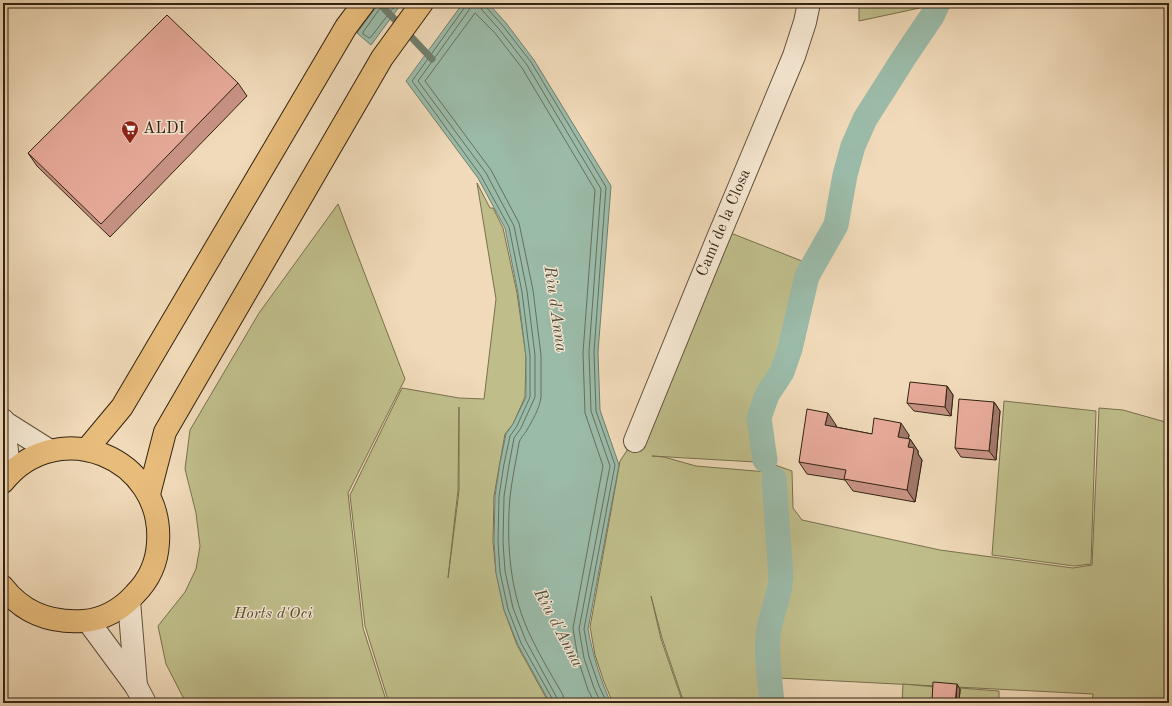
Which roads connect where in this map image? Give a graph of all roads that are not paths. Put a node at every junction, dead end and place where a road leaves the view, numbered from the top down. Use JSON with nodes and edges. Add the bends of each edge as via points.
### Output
{"nodes":[{"id":1,"x":364,"y":3,"type":"edge"},
{"id":2,"x":422,"y":3,"type":"edge"},
{"id":3,"x":809,"y":3,"type":"edge"},
{"id":4,"x":3,"y":421,"type":"edge"},
{"id":5,"x":635,"y":441,"type":"dead end"},
{"id":6,"x":87,"y":449,"type":"junction"},
{"id":7,"x":50,"y":451,"type":"junction"},
{"id":8,"x":6,"y":478,"type":"edge"},
{"id":9,"x":149,"y":494,"type":"junction"},
{"id":10,"x":5,"y":591,"type":"edge"},
{"id":11,"x":128,"y":601,"type":"junction"},
{"id":12,"x":88,"y":621,"type":"junction"},
{"id":13,"x":140,"y":694,"type":"edge"}],
"edges":[{"from":1,"to":6,"type":"main road","via":[[346,27],[122,407]]},
{"from":2,"to":9,"type":"main road","via":[[382,58],[165,432]]},
{"from":3,"to":5,"type":"street","name":"Camí de la Closa","via":[[794,56]]},
{"from":4,"to":7,"type":"street"},
{"from":4,"to":8,"type":"street"},
{"from":6,"to":7,"type":"main road","via":[[68,448]]},
{"from":6,"to":9,"type":"main road","via":[[123,464]]},
{"from":7,"to":8,"type":"main road","via":[[35,456]]},
{"from":9,"to":11,"type":"main road","via":[[156,512],[158,551],[152,570],[142,587]]},
{"from":10,"to":12,"type":"main road","via":[[36,614],[53,620]]},
{"from":11,"to":12,"type":"main road","via":[[116,610]]},
{"from":11,"to":13,"type":"street"},
{"from":12,"to":13,"type":"street"}]}
